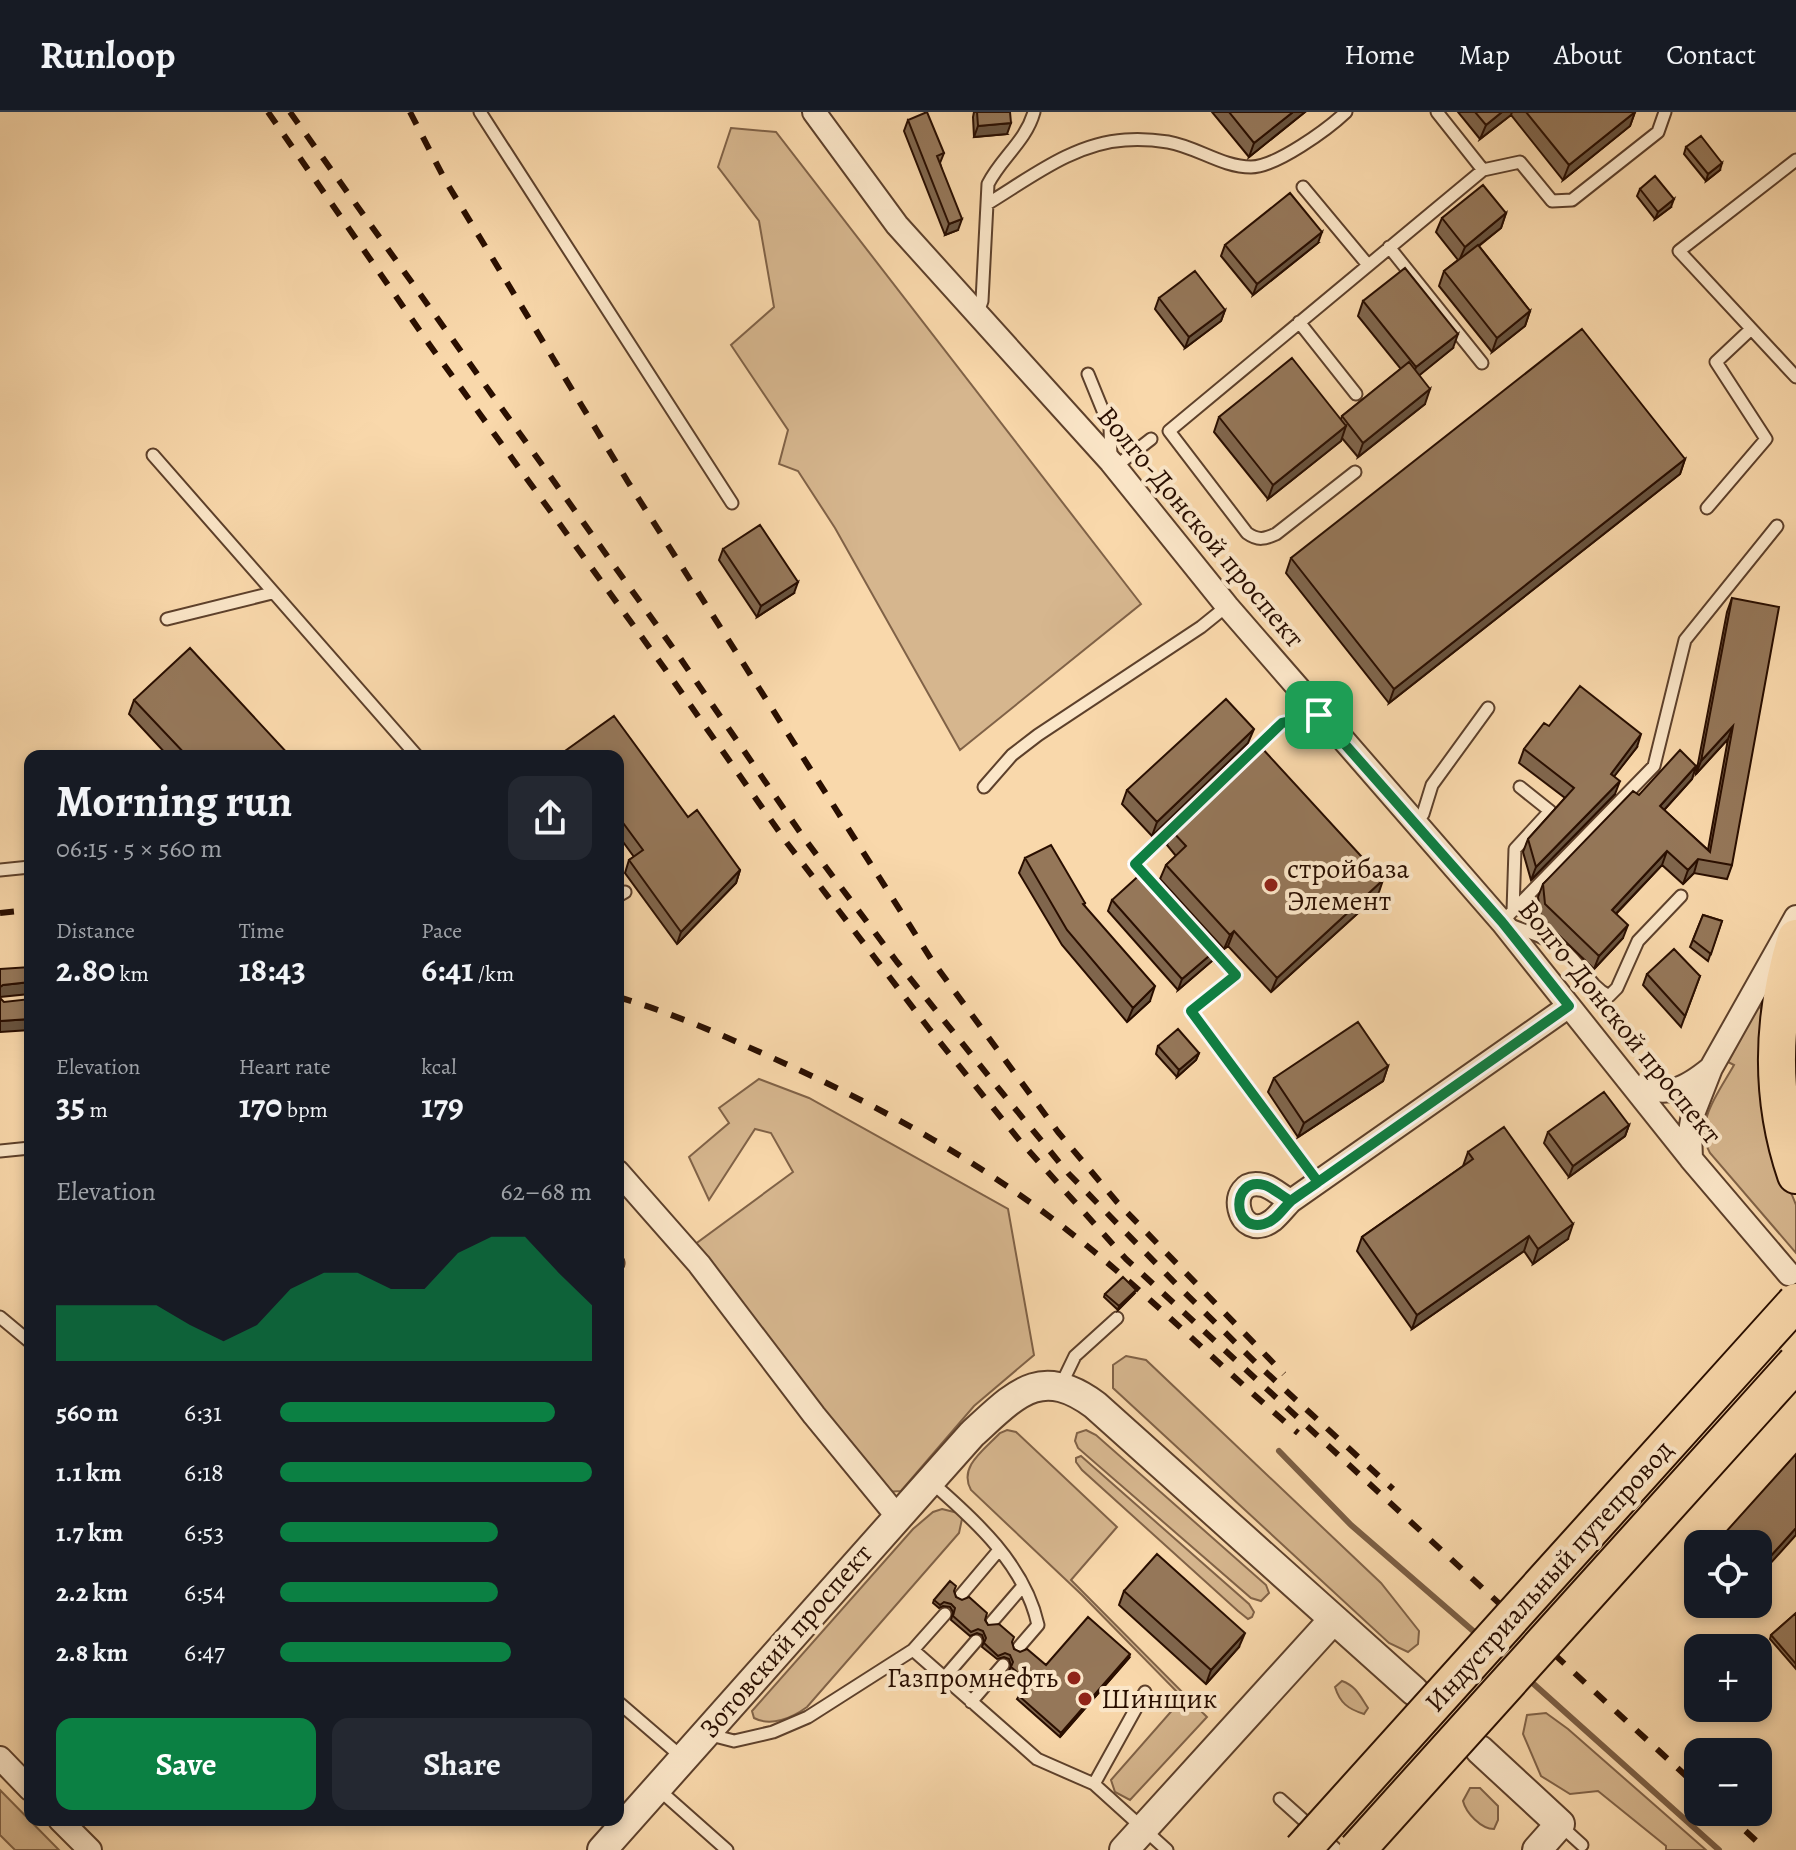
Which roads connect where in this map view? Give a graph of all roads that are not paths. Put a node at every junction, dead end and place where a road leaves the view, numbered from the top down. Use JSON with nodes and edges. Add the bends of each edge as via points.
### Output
{"nodes":[{"id":1,"x":480,"y":112,"type":"edge"},
{"id":2,"x":815,"y":112,"type":"edge"},
{"id":3,"x":1034,"y":112,"type":"edge"},
{"id":4,"x":1346,"y":112,"type":"edge"},
{"id":5,"x":1437,"y":112,"type":"edge"},
{"id":6,"x":1665,"y":112,"type":"edge"},
{"id":7,"x":1796,"y":160,"type":"edge"},
{"id":8,"x":1483,"y":170,"type":"junction"},
{"id":9,"x":1303,"y":187,"type":"dead end"},
{"id":10,"x":987,"y":204,"type":"junction"},
{"id":11,"x":1389,"y":247,"type":"junction"},
{"id":12,"x":1368,"y":265,"type":"junction"},
{"id":13,"x":978,"y":312,"type":"junction"},
{"id":14,"x":1299,"y":322,"type":"junction"},
{"id":15,"x":1750,"y":330,"type":"junction"},
{"id":16,"x":1482,"y":363,"type":"dead end"},
{"id":17,"x":1088,"y":374,"type":"dead end"},
{"id":18,"x":1796,"y":377,"type":"edge"},
{"id":19,"x":1356,"y":394,"type":"dead end"},
{"id":20,"x":1151,"y":439,"type":"dead end"},
{"id":21,"x":153,"y":455,"type":"dead end"},
{"id":22,"x":1113,"y":464,"type":"junction"},
{"id":23,"x":1355,"y":472,"type":"dead end"},
{"id":24,"x":732,"y":503,"type":"dead end"},
{"id":25,"x":1707,"y":508,"type":"dead end"},
{"id":26,"x":1777,"y":526,"type":"dead end"},
{"id":27,"x":272,"y":593,"type":"junction"},
{"id":28,"x":1227,"y":606,"type":"junction"},
{"id":29,"x":167,"y":619,"type":"dead end"},
{"id":30,"x":1488,"y":708,"type":"dead end"},
{"id":31,"x":1319,"y":715,"type":"junction"},
{"id":32,"x":412,"y":750,"type":"edge"},
{"id":33,"x":984,"y":787,"type":"dead end"},
{"id":34,"x":1520,"y":787,"type":"dead end"},
{"id":35,"x":1415,"y":823,"type":"junction"},
{"id":36,"x":24,"y":868,"type":"edge"},
{"id":37,"x":0,"y":870,"type":"edge"},
{"id":38,"x":1681,"y":896,"type":"dead end"},
{"id":39,"x":1165,"y":898,"type":"edge"},
{"id":40,"x":1507,"y":916,"type":"junction"},
{"id":41,"x":1796,"y":917,"type":"edge"},
{"id":42,"x":1195,"y":931,"type":"edge"},
{"id":43,"x":1796,"y":938,"type":"edge"},
{"id":44,"x":1569,"y":1006,"type":"junction"},
{"id":45,"x":1711,"y":1068,"type":"junction"},
{"id":46,"x":1634,"y":1086,"type":"junction"},
{"id":47,"x":24,"y":1149,"type":"edge"},
{"id":48,"x":0,"y":1151,"type":"edge"},
{"id":49,"x":1691,"y":1159,"type":"junction"},
{"id":50,"x":1796,"y":1175,"type":"edge"},
{"id":51,"x":624,"y":1179,"type":"edge"},
{"id":52,"x":1318,"y":1182,"type":"junction"},
{"id":53,"x":1291,"y":1201,"type":"dead end"},
{"id":54,"x":1793,"y":1288,"type":"edge"},
{"id":55,"x":0,"y":1317,"type":"edge"},
{"id":56,"x":1117,"y":1318,"type":"dead end"},
{"id":57,"x":24,"y":1337,"type":"edge"},
{"id":58,"x":1796,"y":1363,"type":"edge"},
{"id":59,"x":1061,"y":1385,"type":"junction"},
{"id":60,"x":930,"y":1481,"type":"junction"},
{"id":61,"x":897,"y":1516,"type":"junction"},
{"id":62,"x":999,"y":1550,"type":"junction"},
{"id":63,"x":1023,"y":1586,"type":"junction"},
{"id":64,"x":961,"y":1595,"type":"dead end"},
{"id":65,"x":945,"y":1614,"type":"dead end"},
{"id":66,"x":1333,"y":1620,"type":"junction"},
{"id":67,"x":992,"y":1622,"type":"edge"},
{"id":68,"x":976,"y":1641,"type":"dead end"},
{"id":69,"x":1019,"y":1647,"type":"dead end"},
{"id":70,"x":913,"y":1650,"type":"junction"},
{"id":71,"x":1003,"y":1665,"type":"dead end"},
{"id":72,"x":944,"y":1678,"type":"junction"},
{"id":73,"x":1414,"y":1691,"type":"dead end"},
{"id":74,"x":1145,"y":1692,"type":"dead end"},
{"id":75,"x":971,"y":1702,"type":"junction"},
{"id":76,"x":624,"y":1707,"type":"edge"},
{"id":77,"x":705,"y":1734,"type":"junction"},
{"id":78,"x":1480,"y":1750,"type":"dead end"},
{"id":79,"x":0,"y":1758,"type":"edge"},
{"id":80,"x":683,"y":1758,"type":"junction"},
{"id":81,"x":24,"y":1783,"type":"edge"},
{"id":82,"x":1094,"y":1784,"type":"junction"},
{"id":83,"x":657,"y":1788,"type":"junction"},
{"id":84,"x":1280,"y":1799,"type":"dead end"},
{"id":85,"x":1560,"y":1824,"type":"junction"},
{"id":86,"x":624,"y":1825,"type":"edge"},
{"id":87,"x":66,"y":1826,"type":"edge"},
{"id":88,"x":623,"y":1826,"type":"edge"},
{"id":89,"x":1143,"y":1828,"type":"junction"},
{"id":90,"x":1582,"y":1845,"type":"dead end"},
{"id":91,"x":90,"y":1850,"type":"edge"},
{"id":92,"x":602,"y":1850,"type":"edge"},
{"id":93,"x":727,"y":1850,"type":"edge"},
{"id":94,"x":1124,"y":1850,"type":"edge"},
{"id":95,"x":1167,"y":1850,"type":"edge"},
{"id":96,"x":1302,"y":1850,"type":"edge"},
{"id":97,"x":1337,"y":1850,"type":"edge"},
{"id":98,"x":1357,"y":1850,"type":"edge"},
{"id":99,"x":1537,"y":1850,"type":"edge"}],
"edges":[{"from":1,"to":24,"type":"lane"},
{"from":2,"to":13,"type":"street","name":"Волго-Донской проспект","via":[[897,225]]},
{"from":3,"to":10,"type":"lane","via":[[1023,138],[988,184]]},
{"from":4,"to":10,"type":"lane","via":[[1331,126],[1254,167],[1169,142],[1124,140],[1080,149]]},
{"from":5,"to":8,"type":"lane"},
{"from":6,"to":8,"type":"lane","via":[[1658,132],[1572,200],[1552,201],[1520,162]]},
{"from":7,"to":15,"type":"lane","via":[[1679,251]]},
{"from":8,"to":11,"type":"lane"},
{"from":9,"to":12,"type":"lane"},
{"from":10,"to":13,"type":"lane"},
{"from":11,"to":12,"type":"lane"},
{"from":11,"to":16,"type":"lane"},
{"from":12,"to":14,"type":"lane"},
{"from":13,"to":22,"type":"street","name":"Волго-Донской проспект"},
{"from":14,"to":19,"type":"lane"},
{"from":14,"to":23,"type":"lane","via":[[1169,431],[1255,539],[1276,534]]},
{"from":15,"to":18,"type":"lane"},
{"from":15,"to":25,"type":"lane","via":[[1716,362],[1766,439]]},
{"from":17,"to":22,"type":"lane","via":[[1110,428]]},
{"from":20,"to":22,"type":"lane"},
{"from":21,"to":27,"type":"lane"},
{"from":22,"to":28,"type":"street","name":"Волго-Донской проспект"},
{"from":26,"to":40,"type":"lane","via":[[1685,640],[1654,766]]},
{"from":27,"to":29,"type":"lane"},
{"from":27,"to":32,"type":"lane"},
{"from":28,"to":31,"type":"street","name":"Волго-Донской проспект"},
{"from":28,"to":33,"type":"lane","via":[[1038,735]]},
{"from":30,"to":35,"type":"lane","via":[[1432,785]]},
{"from":31,"to":35,"type":"street","name":"Волго-Донской проспект"},
{"from":31,"to":39,"type":"lane","via":[[1282,723],[1135,864]]},
{"from":34,"to":40,"type":"lane","via":[[1550,811],[1515,849]]},
{"from":35,"to":40,"type":"street","name":"Волго-Донской проспект"},
{"from":36,"to":37,"type":"lane"},
{"from":38,"to":40,"type":"lane","via":[[1638,941],[1609,996],[1566,952]]},
{"from":40,"to":44,"type":"street","name":"Волго-Донской проспект"},
{"from":41,"to":45,"type":"street"},
{"from":42,"to":52,"type":"lane","via":[[1236,975],[1191,1011]]},
{"from":43,"to":50,"type":"main road","via":[[1782,993],[1776,1059],[1779,1109]]},
{"from":44,"to":46,"type":"street","name":"Волго-Донской проспект"},
{"from":44,"to":52,"type":"street"},
{"from":45,"to":46,"type":"street","via":[[1672,1092]]},
{"from":45,"to":49,"type":"street","via":[[1693,1114]]},
{"from":46,"to":49,"type":"street","name":"Волго-Донской проспект"},
{"from":47,"to":48,"type":"lane"},
{"from":49,"to":54,"type":"street","name":"Волго-Донской проспект"},
{"from":51,"to":61,"type":"street","via":[[699,1264]]},
{"from":52,"to":53,"type":"street"},
{"from":54,"to":96,"type":"main road","name":"Индустриальный путепровод","bridge":true},
{"from":55,"to":57,"type":"lane"},
{"from":56,"to":59,"type":"lane","via":[[1075,1356]]},
{"from":58,"to":98,"type":"main road","name":"Индустриальный путепровод","bridge":true},
{"from":59,"to":60,"type":"street","name":"Зотовский проспект","via":[[1023,1391],[972,1434]]},
{"from":59,"to":66,"type":"street","via":[[1095,1405]]},
{"from":60,"to":61,"type":"street","name":"Зотовский проспект"},
{"from":60,"to":62,"type":"lane"},
{"from":61,"to":77,"type":"street","name":"Зотовский проспект"},
{"from":62,"to":63,"type":"lane"},
{"from":62,"to":64,"type":"lane"},
{"from":63,"to":67,"type":"lane"},
{"from":63,"to":69,"type":"lane","via":[[1038,1625]]},
{"from":65,"to":70,"type":"lane"},
{"from":66,"to":73,"type":"street"},
{"from":66,"to":89,"type":"street"},
{"from":68,"to":72,"type":"lane"},
{"from":70,"to":72,"type":"lane"},
{"from":70,"to":77,"type":"lane","via":[[808,1717],[773,1732],[734,1741]]},
{"from":71,"to":75,"type":"lane"},
{"from":72,"to":75,"type":"lane"},
{"from":74,"to":82,"type":"lane"},
{"from":75,"to":82,"type":"lane","via":[[1037,1759]]},
{"from":76,"to":80,"type":"lane"},
{"from":77,"to":80,"type":"street","name":"Зотовский проспект"},
{"from":78,"to":85,"type":"street"},
{"from":79,"to":81,"type":"street"},
{"from":80,"to":83,"type":"street","name":"Зотовский проспект"},
{"from":82,"to":89,"type":"lane"},
{"from":83,"to":86,"type":"street","name":"Зотовский проспект"},
{"from":83,"to":93,"type":"lane"},
{"from":84,"to":97,"type":"lane"},
{"from":85,"to":90,"type":"lane"},
{"from":85,"to":99,"type":"street"},
{"from":87,"to":91,"type":"street"},
{"from":88,"to":92,"type":"street","name":"Зотовский проспект"},
{"from":89,"to":94,"type":"street"},
{"from":89,"to":95,"type":"lane"}]}
